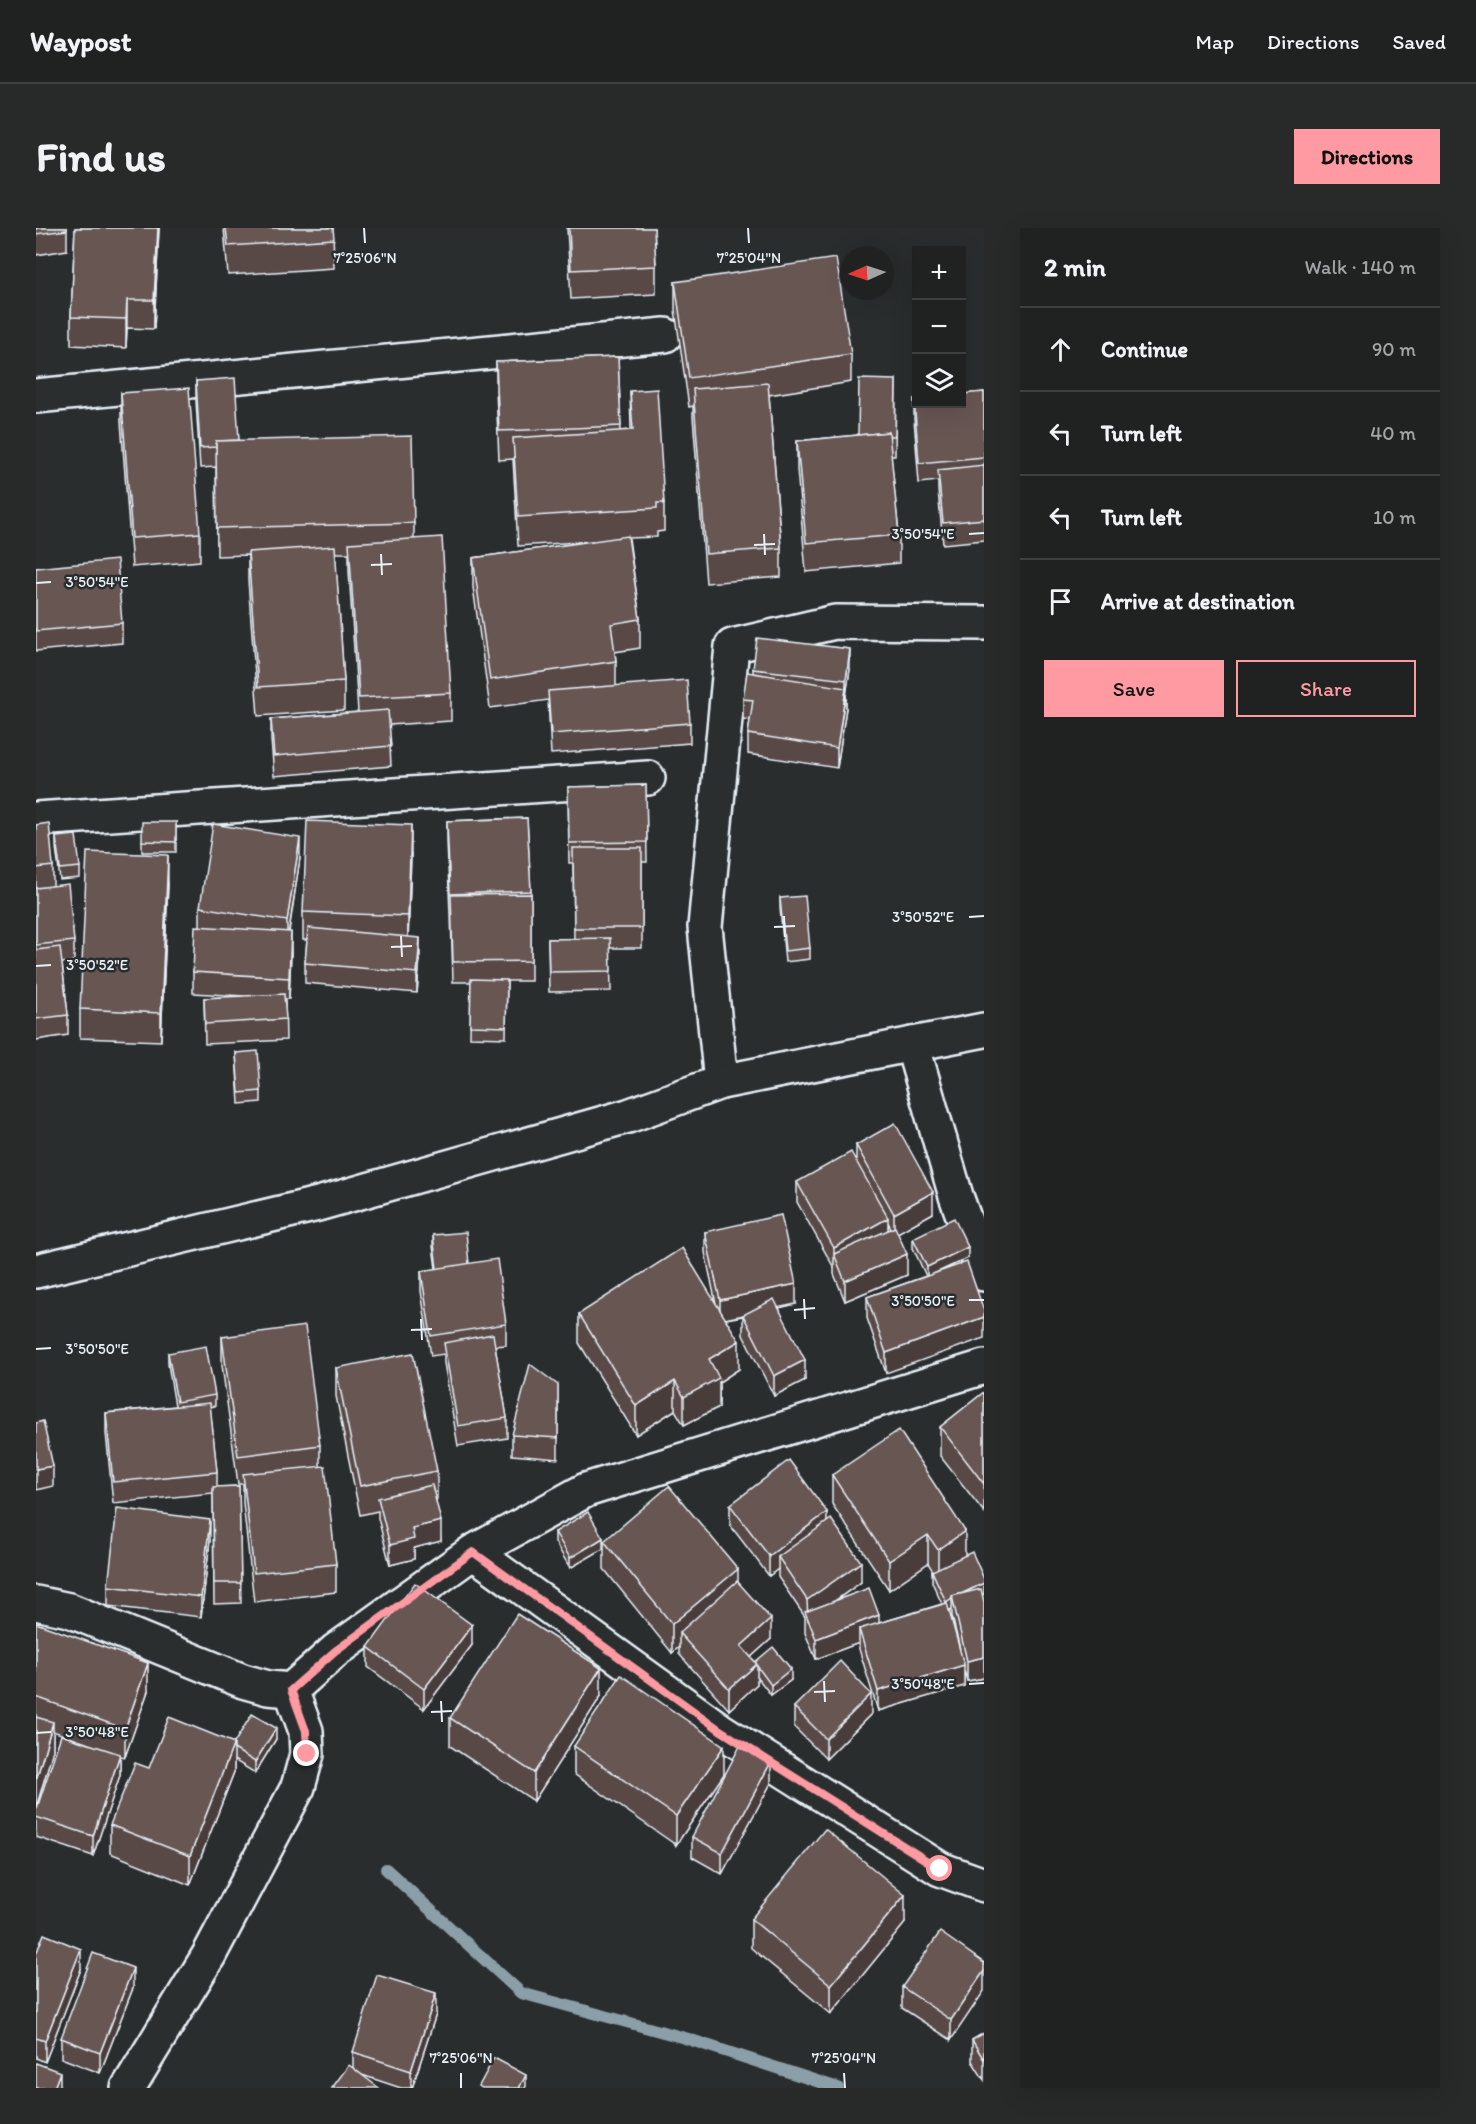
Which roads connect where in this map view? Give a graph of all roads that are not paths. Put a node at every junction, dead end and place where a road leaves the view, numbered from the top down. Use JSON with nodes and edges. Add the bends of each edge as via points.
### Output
{"nodes":[{"id":1,"x":665,"y":335,"type":"dead end"},
{"id":2,"x":36,"y":396,"type":"edge"},
{"id":3,"x":984,"y":622,"type":"edge"},
{"id":4,"x":648,"y":778,"type":"dead end"},
{"id":5,"x":36,"y":819,"type":"edge"},
{"id":6,"x":984,"y":1030,"type":"edge"},
{"id":7,"x":912,"y":1044,"type":"junction"},
{"id":8,"x":721,"y":1082,"type":"junction"},
{"id":9,"x":36,"y":1271,"type":"edge"},
{"id":10,"x":984,"y":1274,"type":"edge"},
{"id":11,"x":984,"y":1367,"type":"edge"},
{"id":12,"x":473,"y":1552,"type":"junction"},
{"id":13,"x":36,"y":1604,"type":"edge"},
{"id":14,"x":291,"y":1690,"type":"junction"},
{"id":15,"x":984,"y":1885,"type":"edge"},
{"id":16,"x":128,"y":2088,"type":"edge"}],
"edges":[{"from":1,"to":2,"type":"street"},
{"from":3,"to":8,"type":"street","via":[[835,622],[732,646],[705,927]]},
{"from":4,"to":5,"type":"street"},
{"from":6,"to":7,"type":"street"},
{"from":7,"to":8,"type":"street"},
{"from":7,"to":10,"type":"street","via":[[956,1196]]},
{"from":8,"to":9,"type":"street","via":[[628,1116],[318,1204]]},
{"from":11,"to":12,"type":"street","via":[[586,1490]]},
{"from":12,"to":14,"type":"street","via":[[335,1651]]},
{"from":12,"to":15,"type":"street","via":[[720,1730],[940,1869]]},
{"from":13,"to":14,"type":"street","via":[[69,1610],[243,1681]]},
{"from":14,"to":16,"type":"street","via":[[306,1731],[307,1754],[298,1787],[209,1955]]}]}
